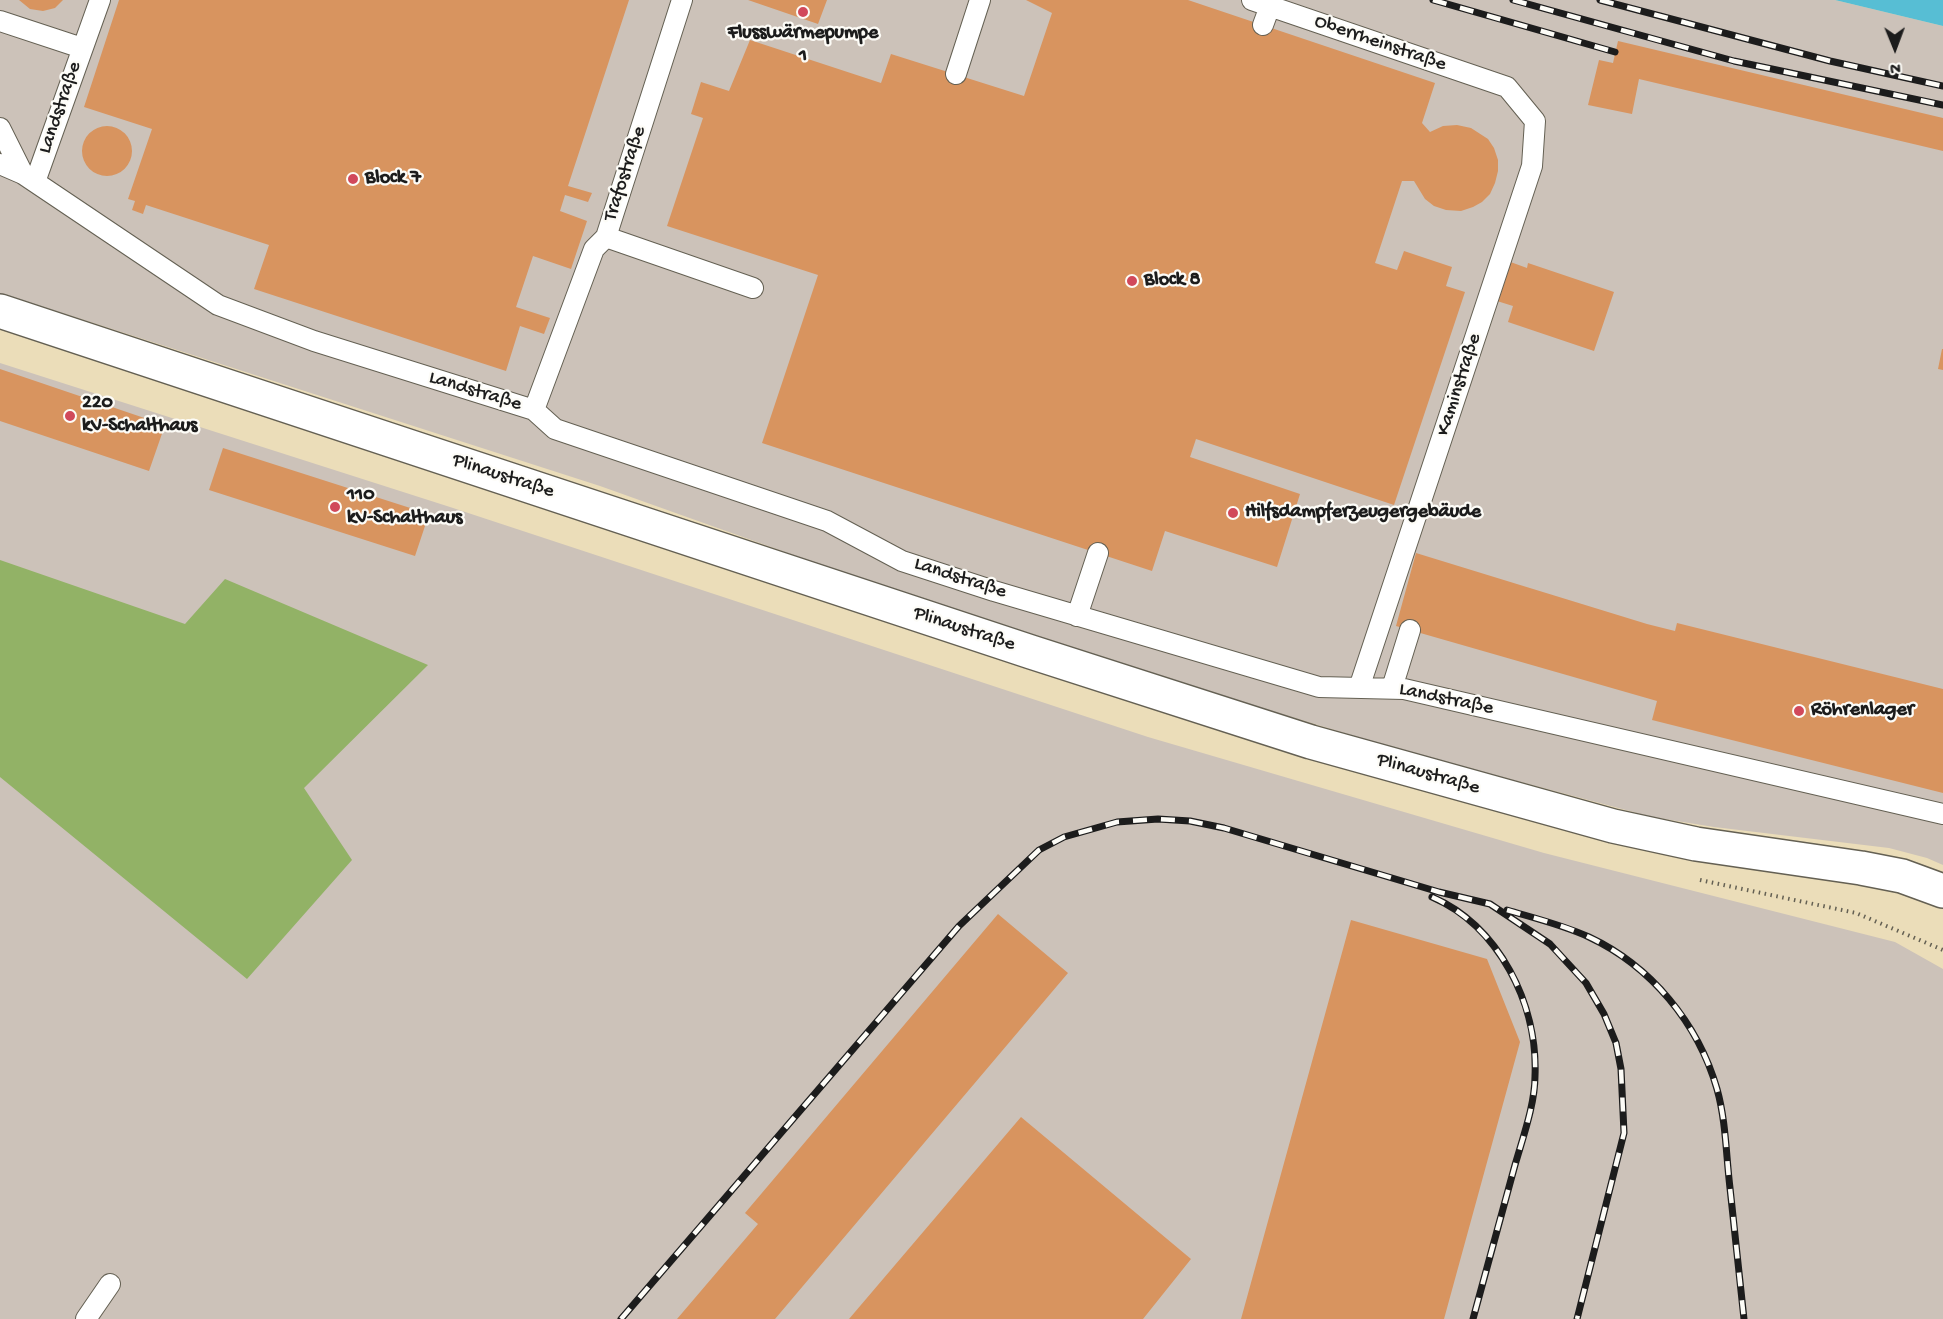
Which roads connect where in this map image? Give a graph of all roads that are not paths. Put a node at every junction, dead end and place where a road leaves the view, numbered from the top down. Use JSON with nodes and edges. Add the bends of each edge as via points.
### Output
{"nodes":[{"id":1,"x":100,"y":0,"type":"edge"},
{"id":2,"x":682,"y":0,"type":"edge"},
{"id":3,"x":980,"y":0,"type":"edge"},
{"id":4,"x":1261,"y":3,"type":"edge"},
{"id":5,"x":0,"y":21,"type":"edge"},
{"id":6,"x":1263,"y":25,"type":"dead end"},
{"id":7,"x":82,"y":48,"type":"junction"},
{"id":8,"x":956,"y":75,"type":"dead end"},
{"id":9,"x":1507,"y":87,"type":"joint"},
{"id":10,"x":0,"y":128,"type":"edge"},
{"id":11,"x":0,"y":164,"type":"edge"},
{"id":12,"x":29,"y":178,"type":"junction"},
{"id":13,"x":606,"y":237,"type":"junction"},
{"id":14,"x":753,"y":288,"type":"dead end"},
{"id":15,"x":0,"y":311,"type":"edge"},
{"id":16,"x":534,"y":410,"type":"junction"},
{"id":17,"x":1098,"y":553,"type":"dead end"},
{"id":18,"x":1077,"y":616,"type":"junction"},
{"id":19,"x":1410,"y":630,"type":"dead end"},
{"id":20,"x":1359,"y":688,"type":"junction"},
{"id":21,"x":1392,"y":688,"type":"junction"},
{"id":22,"x":1943,"y":814,"type":"edge"},
{"id":23,"x":1943,"y":891,"type":"edge"},
{"id":24,"x":110,"y":1284,"type":"dead end"},
{"id":25,"x":86,"y":1319,"type":"edge"}],
"edges":[{"from":1,"to":7,"type":"lane"},
{"from":2,"to":13,"type":"lane","name":"Trafostraße"},
{"from":3,"to":8,"type":"lane"},
{"from":4,"to":6,"type":"lane"},
{"from":4,"to":9,"type":"lane","name":"Oberrheinstraße"},
{"from":5,"to":7,"type":"lane","name":"Landstraße"},
{"from":7,"to":12,"type":"lane","name":"Landstraße"},
{"from":9,"to":20,"type":"lane","name":"Kaminstraße","via":[[1535,121],[1532,166]]},
{"from":10,"to":12,"type":"lane"},
{"from":11,"to":12,"type":"lane"},
{"from":12,"to":16,"type":"lane","name":"Landstraße","via":[[218,305],[314,341]]},
{"from":13,"to":14,"type":"lane"},
{"from":13,"to":16,"type":"lane","name":"Trafostraße","via":[[594,249]]},
{"from":15,"to":23,"type":"street","name":"Plinaustraße","via":[[1311,742],[1613,826],[1696,844],[1862,868],[1902,876]]},
{"from":16,"to":18,"type":"lane","name":"Landstraße","via":[[555,429],[827,521],[902,561]]},
{"from":17,"to":18,"type":"lane"},
{"from":18,"to":20,"type":"lane","name":"Landstraße","via":[[1320,687]]},
{"from":19,"to":21,"type":"lane"},
{"from":20,"to":21,"type":"lane","name":"Landstraße"},
{"from":21,"to":22,"type":"lane","name":"Landstraße"},
{"from":24,"to":25,"type":"lane"}]}
